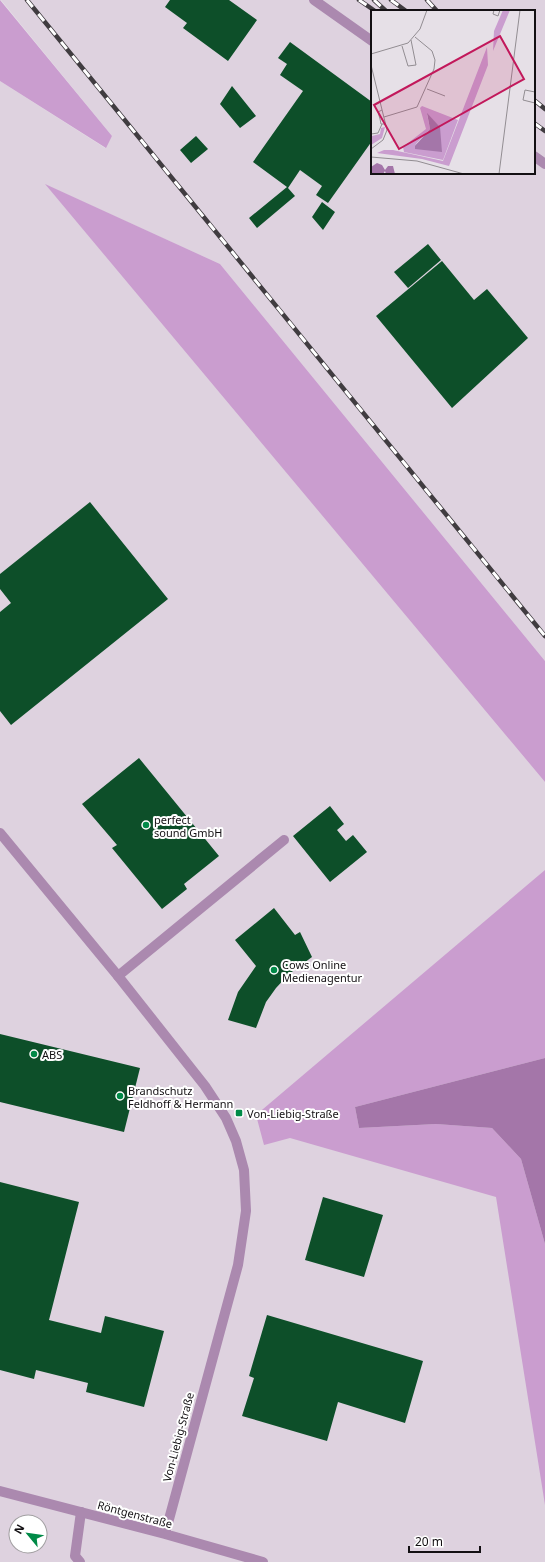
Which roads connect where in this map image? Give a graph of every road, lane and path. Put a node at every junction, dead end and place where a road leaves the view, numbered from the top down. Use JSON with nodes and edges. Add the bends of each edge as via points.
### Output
{"nodes":[{"id":1,"x":314,"y":0,"type":"edge"},
{"id":2,"x":371,"y":40,"type":"edge"},
{"id":3,"x":535,"y":157,"type":"edge"},
{"id":4,"x":545,"y":164,"type":"edge"},
{"id":5,"x":0,"y":833,"type":"edge"},
{"id":6,"x":284,"y":840,"type":"dead end"},
{"id":7,"x":118,"y":976,"type":"junction"},
{"id":8,"x":0,"y":1491,"type":"edge"},
{"id":9,"x":81,"y":1512,"type":"junction"},
{"id":10,"x":165,"y":1534,"type":"junction"},
{"id":11,"x":240,"y":1559,"type":"edge"},
{"id":12,"x":80,"y":1562,"type":"edge"},
{"id":13,"x":263,"y":1562,"type":"edge"}],
"edges":[{"from":1,"to":2,"type":"street"},
{"from":3,"to":4,"type":"street"},
{"from":5,"to":7,"type":"street","name":"Von-Liebig-Straße"},
{"from":6,"to":7,"type":"street"},
{"from":7,"to":10,"type":"street","name":"Von-Liebig-Straße","via":[[226,1118],[244,1170],[246,1211],[238,1265]]},
{"from":8,"to":9,"type":"street","name":"Röntgenstraße"},
{"from":9,"to":10,"type":"street","name":"Röntgenstraße"},
{"from":9,"to":12,"type":"street","via":[[74,1556]]},
{"from":10,"to":11,"type":"street","name":"Röntgenstraße"},
{"from":11,"to":13,"type":"street","name":"Röntgenstraße"}]}
